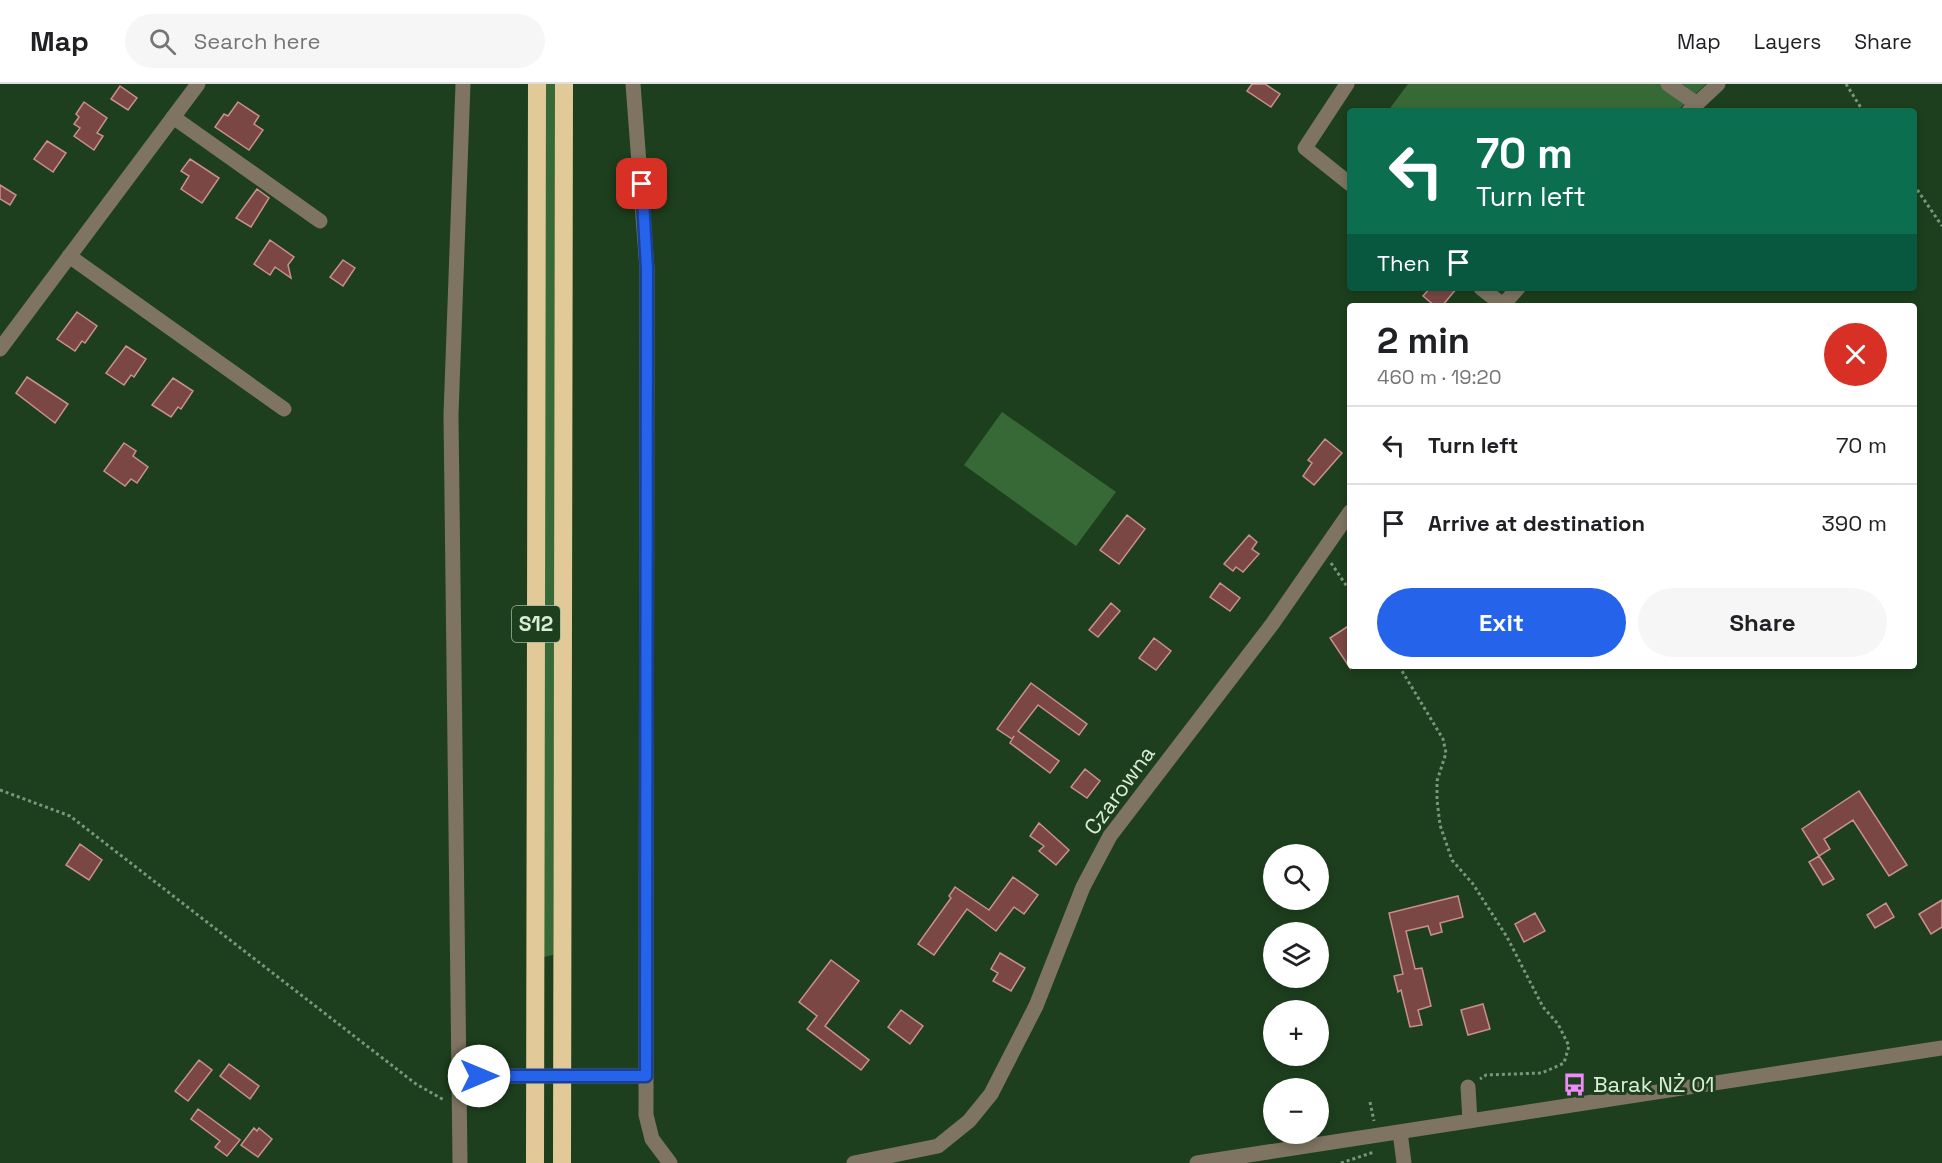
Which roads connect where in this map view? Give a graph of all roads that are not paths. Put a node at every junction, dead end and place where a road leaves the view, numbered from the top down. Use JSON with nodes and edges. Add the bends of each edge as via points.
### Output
{"nodes":[{"id":1,"x":198,"y":84,"type":"edge"},
{"id":2,"x":462,"y":84,"type":"edge"},
{"id":3,"x":537,"y":84,"type":"edge"},
{"id":4,"x":564,"y":84,"type":"edge"},
{"id":5,"x":633,"y":84,"type":"edge"},
{"id":6,"x":1347,"y":84,"type":"edge"},
{"id":7,"x":1668,"y":84,"type":"edge"},
{"id":8,"x":1719,"y":84,"type":"edge"},
{"id":9,"x":1693,"y":107,"type":"edge"},
{"id":10,"x":173,"y":117,"type":"junction"},
{"id":11,"x":1347,"y":182,"type":"edge"},
{"id":12,"x":320,"y":222,"type":"dead end"},
{"id":13,"x":69,"y":256,"type":"junction"},
{"id":14,"x":1484,"y":291,"type":"edge"},
{"id":15,"x":1515,"y":291,"type":"edge"},
{"id":16,"x":1498,"y":303,"type":"edge"},
{"id":17,"x":1505,"y":303,"type":"edge"},
{"id":18,"x":0,"y":349,"type":"edge"},
{"id":19,"x":284,"y":409,"type":"dead end"},
{"id":20,"x":1347,"y":516,"type":"edge"},
{"id":21,"x":1942,"y":1048,"type":"edge"},
{"id":22,"x":460,"y":1076,"type":"junction"},
{"id":23,"x":535,"y":1076,"type":"junction"},
{"id":24,"x":562,"y":1076,"type":"junction"},
{"id":25,"x":646,"y":1076,"type":"junction"},
{"id":26,"x":1468,"y":1087,"type":"road end"},
{"id":27,"x":1470,"y":1121,"type":"junction"},
{"id":28,"x":1400,"y":1132,"type":"junction"},
{"id":29,"x":895,"y":1160,"type":"edge"},
{"id":30,"x":460,"y":1163,"type":"edge"},
{"id":31,"x":535,"y":1163,"type":"edge"},
{"id":32,"x":562,"y":1163,"type":"edge"},
{"id":33,"x":670,"y":1163,"type":"edge"},
{"id":34,"x":854,"y":1163,"type":"edge"},
{"id":35,"x":1197,"y":1163,"type":"edge"},
{"id":36,"x":1404,"y":1163,"type":"edge"}],
"edges":[{"from":1,"to":10,"type":"street"},
{"from":2,"to":22,"type":"street","via":[[451,415]]},
{"from":3,"to":23,"type":"highway","number":"S12"},
{"from":4,"to":24,"type":"highway","number":"S12"},
{"from":5,"to":25,"type":"street","via":[[647,269]]},
{"from":6,"to":11,"type":"street","via":[[1305,148]]},
{"from":7,"to":9,"type":"street"},
{"from":8,"to":9,"type":"street"},
{"from":10,"to":12,"type":"street"},
{"from":10,"to":13,"type":"street"},
{"from":13,"to":18,"type":"street"},
{"from":13,"to":19,"type":"street"},
{"from":14,"to":16,"type":"street"},
{"from":15,"to":17,"type":"street"},
{"from":20,"to":29,"type":"street","name":"Czarowna","via":[[1273,623],[1110,836],[1083,887],[1036,1006],[991,1094],[969,1121],[938,1146]]},
{"from":21,"to":27,"type":"street"},
{"from":22,"to":23,"type":"street"},
{"from":22,"to":30,"type":"street"},
{"from":23,"to":24,"type":"street"},
{"from":23,"to":31,"type":"highway","number":"S12"},
{"from":24,"to":25,"type":"street"},
{"from":24,"to":32,"type":"highway","number":"S12"},
{"from":25,"to":33,"type":"street","via":[[646,1115],[652,1139]]},
{"from":26,"to":27,"type":"street"},
{"from":27,"to":28,"type":"street"},
{"from":28,"to":35,"type":"street"},
{"from":28,"to":36,"type":"street"},
{"from":29,"to":34,"type":"street","name":"Czarowna"}]}
